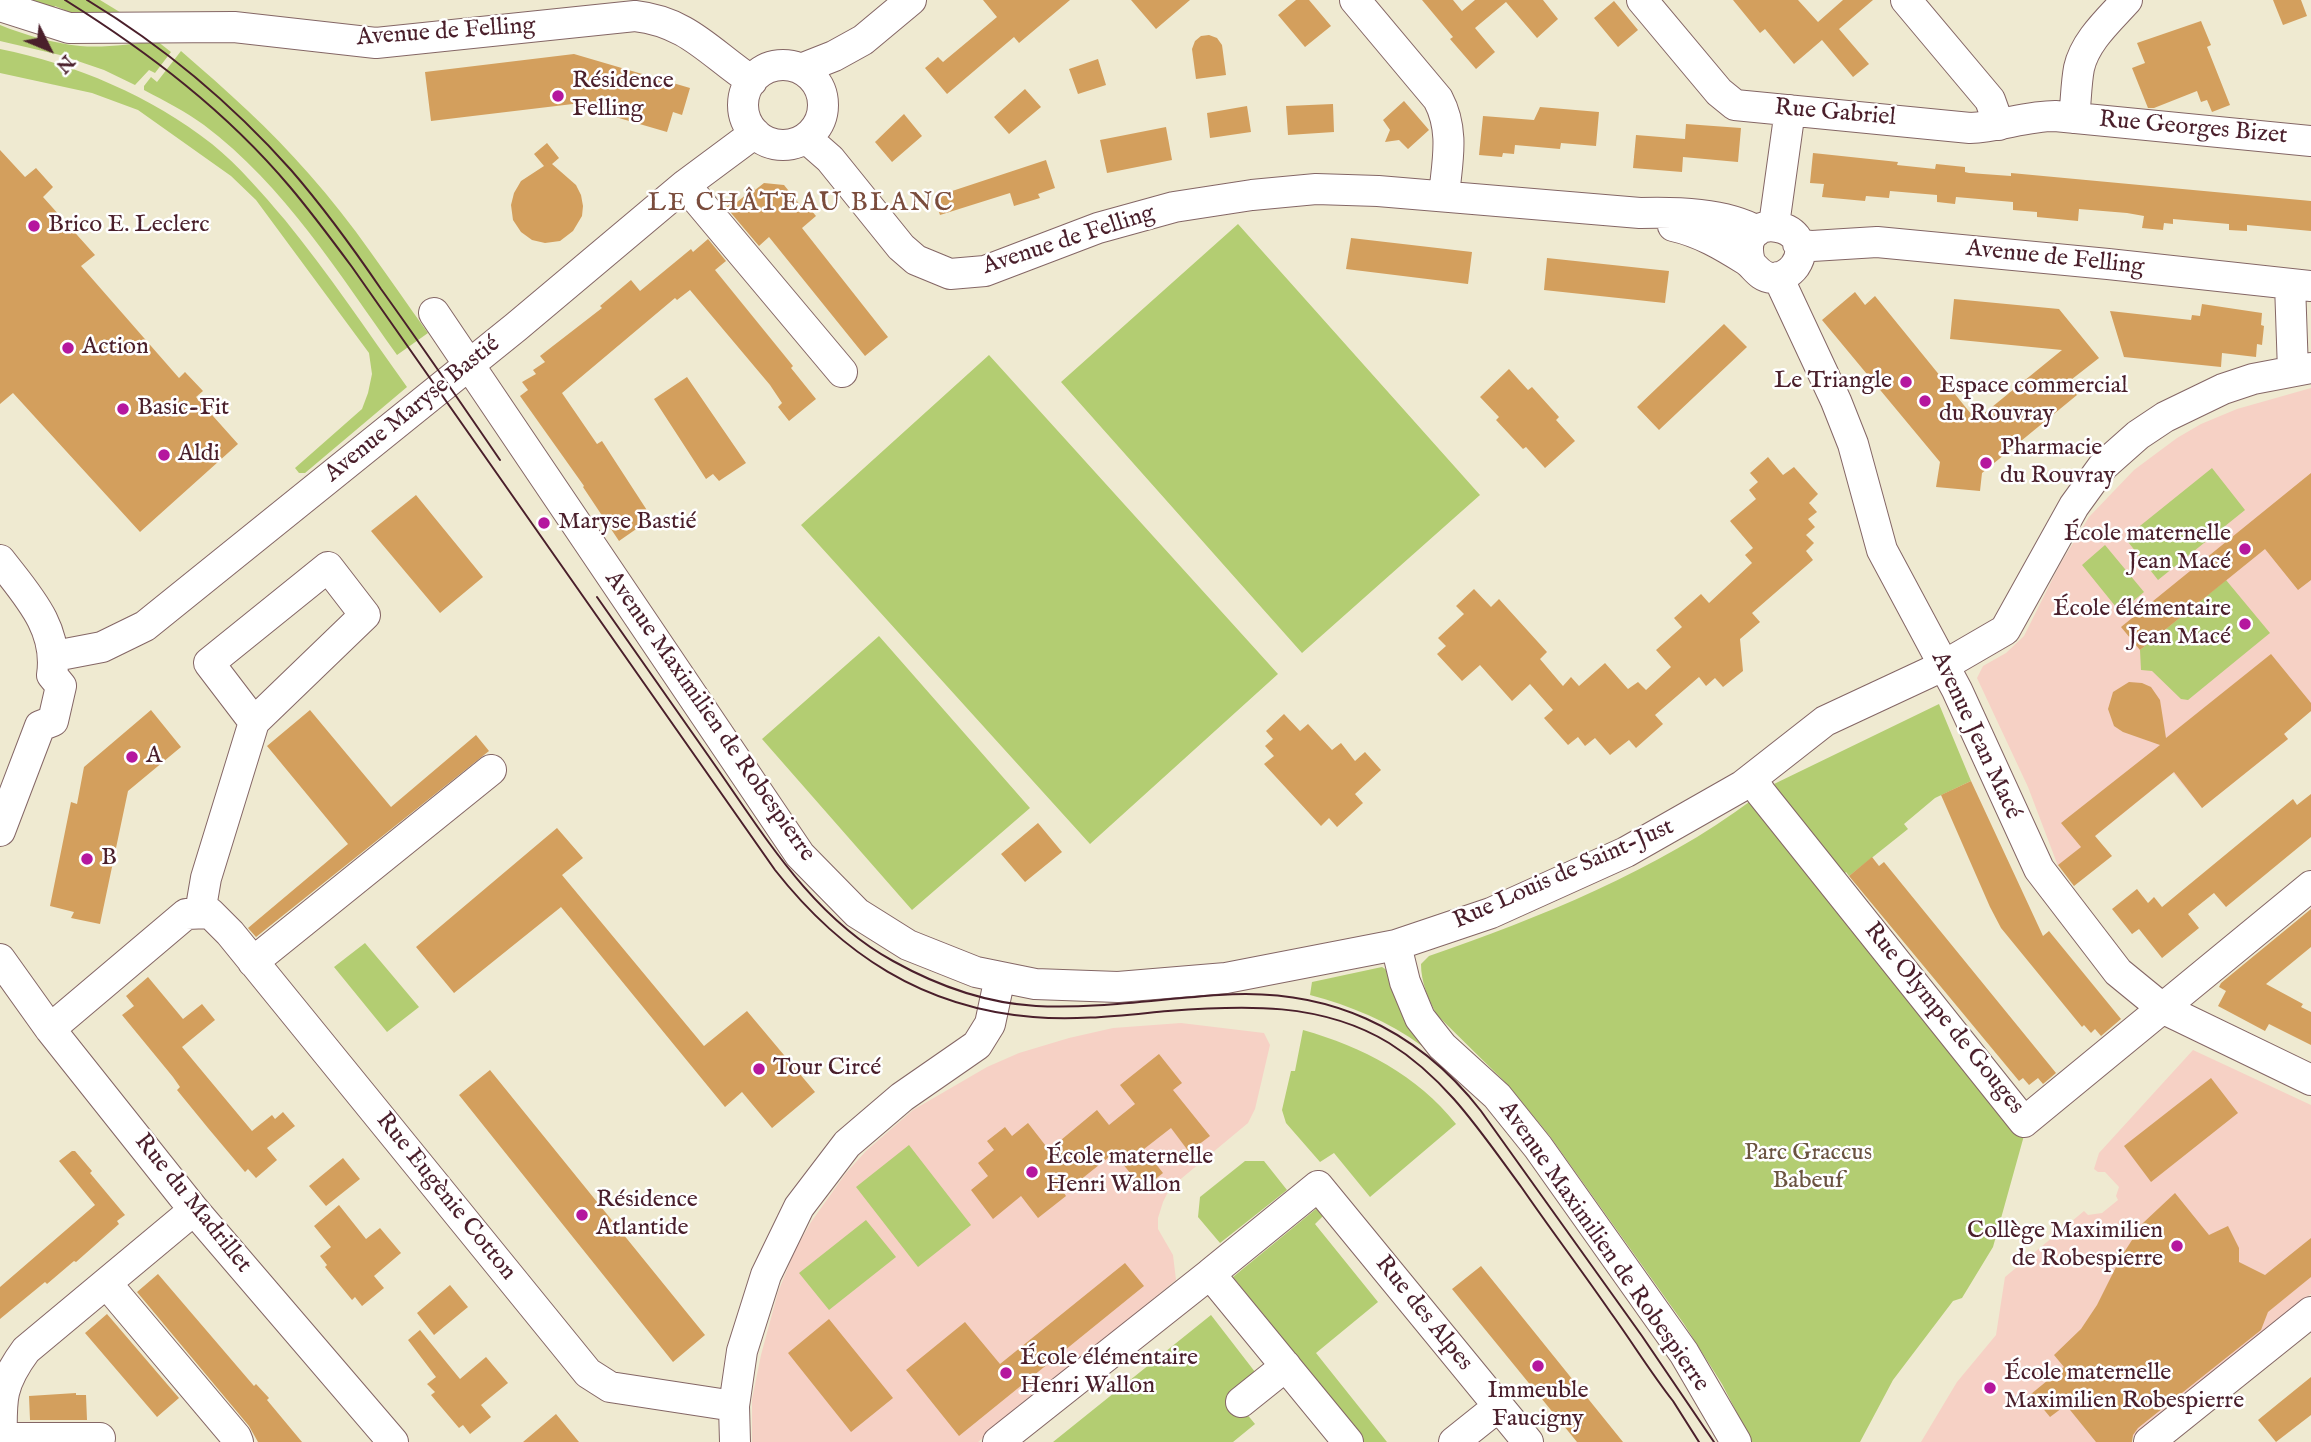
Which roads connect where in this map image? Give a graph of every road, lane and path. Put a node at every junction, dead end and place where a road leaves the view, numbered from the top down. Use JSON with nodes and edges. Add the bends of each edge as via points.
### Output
{"nodes":[{"id":1,"x":911,"y":0,"type":"edge"},
{"id":2,"x":1355,"y":0,"type":"edge"},
{"id":3,"x":1642,"y":0,"type":"edge"},
{"id":4,"x":1906,"y":0,"type":"edge"},
{"id":5,"x":2127,"y":0,"type":"edge"},
{"id":6,"x":0,"y":6,"type":"edge"},
{"id":7,"x":863,"y":40,"type":"junction"},
{"id":8,"x":801,"y":69,"type":"junction"},
{"id":9,"x":752,"y":81,"type":"junction"},
{"id":10,"x":822,"y":99,"type":"junction"},
{"id":11,"x":1790,"y":110,"type":"junction"},
{"id":12,"x":2074,"y":118,"type":"junction"},
{"id":13,"x":1999,"y":125,"type":"junction"},
{"id":14,"x":755,"y":133,"type":"junction"},
{"id":15,"x":806,"y":138,"type":"junction"},
{"id":16,"x":2311,"y":141,"type":"edge"},
{"id":17,"x":685,"y":185,"type":"junction"},
{"id":18,"x":1444,"y":196,"type":"junction"},
{"id":19,"x":1640,"y":213,"type":"junction"},
{"id":20,"x":1766,"y":228,"type":"junction"},
{"id":21,"x":1798,"y":244,"type":"junction"},
{"id":22,"x":1750,"y":262,"type":"junction"},
{"id":23,"x":1778,"y":277,"type":"junction"},
{"id":24,"x":2300,"y":285,"type":"edge"},
{"id":25,"x":434,"y":313,"type":"dead end"},
{"id":26,"x":469,"y":364,"type":"junction"},
{"id":27,"x":2302,"y":369,"type":"edge"},
{"id":28,"x":842,"y":372,"type":"dead end"},
{"id":29,"x":0,"y":560,"type":"edge"},
{"id":30,"x":54,"y":665,"type":"junction"},
{"id":31,"x":1943,"y":666,"type":"junction"},
{"id":32,"x":254,"y":722,"type":"junction"},
{"id":33,"x":491,"y":770,"type":"dead end"},
{"id":34,"x":1752,"y":779,"type":"junction"},
{"id":35,"x":0,"y":831,"type":"edge"},
{"id":36,"x":2311,"y":886,"type":"edge"},
{"id":37,"x":200,"y":913,"type":"junction"},
{"id":38,"x":1396,"y":945,"type":"junction"},
{"id":39,"x":0,"y":959,"type":"edge"},
{"id":40,"x":253,"y":962,"type":"junction"},
{"id":41,"x":1000,"y":977,"type":"junction"},
{"id":42,"x":2162,"y":1008,"type":"junction"},
{"id":43,"x":50,"y":1029,"type":"junction"},
{"id":44,"x":2311,"y":1080,"type":"edge"},
{"id":45,"x":194,"y":1210,"type":"junction"},
{"id":46,"x":1210,"y":1273,"type":"junction"},
{"id":47,"x":107,"y":1284,"type":"junction"},
{"id":48,"x":2311,"y":1312,"type":"edge"},
{"id":49,"x":1286,"y":1366,"type":"junction"},
{"id":50,"x":1241,"y":1402,"type":"dead end"},
{"id":51,"x":734,"y":1406,"type":"junction"},
{"id":52,"x":1499,"y":1406,"type":"junction"},
{"id":53,"x":100,"y":1438,"type":"dead end"},
{"id":54,"x":2,"y":1440,"type":"edge"},
{"id":55,"x":238,"y":1442,"type":"edge"},
{"id":56,"x":393,"y":1442,"type":"edge"},
{"id":57,"x":734,"y":1442,"type":"edge"},
{"id":58,"x":999,"y":1442,"type":"edge"},
{"id":59,"x":1348,"y":1442,"type":"edge"},
{"id":60,"x":1454,"y":1442,"type":"edge"},
{"id":61,"x":1528,"y":1442,"type":"edge"},
{"id":62,"x":1736,"y":1442,"type":"edge"},
{"id":63,"x":2148,"y":1442,"type":"edge"}],
"edges":[{"from":1,"to":7,"type":"street"},
{"from":2,"to":18,"type":"street","via":[[1446,114],[1450,140]]},
{"from":3,"to":11,"type":"street","name":"Rue Gabriel","via":[[1727,101]]},
{"from":4,"to":13,"type":"street","via":[[1990,100]]},
{"from":5,"to":12,"type":"street","via":[[2082,58]]},
{"from":6,"to":9,"type":"street","name":"Avenue de Felling","via":[[69,28],[234,27],[376,43],[635,16],[673,24]]},
{"from":7,"to":8,"type":"street"},
{"from":7,"to":10,"type":"street"},
{"from":8,"to":9,"type":"street","via":[[773,66]]},
{"from":8,"to":10,"type":"street","via":[[815,80]]},
{"from":9,"to":14,"type":"street","via":[[744,101]]},
{"from":10,"to":15,"type":"street","via":[[821,117]]},
{"from":11,"to":13,"type":"street","name":"Rue Gabriel","via":[[1970,128]]},
{"from":11,"to":20,"type":"street"},
{"from":12,"to":13,"type":"street","name":"Rue Gabriel","via":[[2037,116]]},
{"from":12,"to":16,"type":"street","name":"Rue Georges Bizet"},
{"from":14,"to":15,"type":"street","via":[[775,144]]},
{"from":14,"to":17,"type":"street","name":"Avenue Maryse Bastié"},
{"from":15,"to":18,"type":"street","name":"Avenue de Felling","via":[[830,159],[901,247],[916,260],[950,274],[985,271],[1098,228],[1187,205],[1316,189]]},
{"from":17,"to":26,"type":"street","name":"Avenue Maryse Bastié"},
{"from":17,"to":28,"type":"street"},
{"from":18,"to":19,"type":"street","name":"Avenue de Felling"},
{"from":19,"to":20,"type":"street","name":"Avenue de Felling","via":[[1679,212]]},
{"from":19,"to":22,"type":"street","name":"Avenue de Felling","via":[[1692,230]]},
{"from":20,"to":21,"type":"street","via":[[1790,231]]},
{"from":20,"to":22,"type":"street","via":[[1750,240]]},
{"from":21,"to":23,"type":"street","via":[[1795,267]]},
{"from":21,"to":24,"type":"street","name":"Avenue de Felling","via":[[1877,242]]},
{"from":22,"to":23,"type":"street","via":[[1760,273]]},
{"from":23,"to":31,"type":"street","name":"Avenue Jean Macé","via":[[1853,444],[1882,550]]},
{"from":24,"to":27,"type":"street"},
{"from":25,"to":26,"type":"street","name":"Avenue Maximilien de Robespierre"},
{"from":26,"to":30,"type":"street","name":"Avenue Maryse Bastié","via":[[145,626]]},
{"from":26,"to":41,"type":"street","name":"Avenue Maximilien de Robespierre","via":[[800,855],[857,914],[908,945]]},
{"from":27,"to":31,"type":"street","name":"Rue Louis de Saint-Just","via":[[2223,389],[2138,435],[2104,466],[2074,506],[2004,629]]},
{"from":29,"to":30,"type":"street","via":[[40,613]]},
{"from":30,"to":35,"type":"street","via":[[61,685],[53,721],[40,726]]},
{"from":31,"to":34,"type":"street","name":"Rue Louis de Saint-Just","via":[[1825,721]]},
{"from":31,"to":42,"type":"street","name":"Avenue Jean Macé","via":[[2039,869],[2118,972]]},
{"from":32,"to":32,"type":"street","via":[[365,615],[328,567],[209,663]]},
{"from":32,"to":37,"type":"street","via":[[206,878]]},
{"from":33,"to":40,"type":"street"},
{"from":34,"to":38,"type":"street","name":"Rue Louis de Saint-Just","via":[[1626,852],[1491,913]]},
{"from":34,"to":42,"type":"street","name":"Rue Olympe de Gouges","via":[[2024,1122]]},
{"from":36,"to":42,"type":"street"},
{"from":37,"to":40,"type":"street","name":"Rue Eugènie Cotton","via":[[209,913]]},
{"from":37,"to":43,"type":"street","via":[[186,914]]},
{"from":38,"to":41,"type":"street","name":"Avenue Maximilien de Robespierre","via":[[1226,978],[1118,987],[1035,984]]},
{"from":38,"to":62,"type":"street","name":"Avenue Maximilien de Robespierre","via":[[1420,1018],[1442,1046],[1497,1096],[1538,1147],[1684,1353]]},
{"from":39,"to":43,"type":"street","name":"Rue du Madrillet"},
{"from":40,"to":51,"type":"street","name":"Rue Eugènie Cotton","via":[[587,1373],[610,1387]]},
{"from":41,"to":51,"type":"street","via":[[990,1024],[977,1045],[902,1097],[847,1144],[799,1208],[766,1275],[742,1351]]},
{"from":42,"to":44,"type":"street","name":"Avenue Jean Macé"},
{"from":43,"to":45,"type":"street","name":"Rue du Madrillet"},
{"from":45,"to":47,"type":"street"},
{"from":45,"to":56,"type":"street","name":"Rue du Madrillet"},
{"from":46,"to":49,"type":"street"},
{"from":46,"to":52,"type":"street","name":"Rue des Alpes","via":[[1318,1186]]},
{"from":46,"to":58,"type":"street"},
{"from":47,"to":54,"type":"street","via":[[26,1350],[12,1368],[1,1398]]},
{"from":47,"to":55,"type":"street"},
{"from":48,"to":63,"type":"street"},
{"from":49,"to":50,"type":"street"},
{"from":49,"to":59,"type":"street"},
{"from":51,"to":57,"type":"street"},
{"from":52,"to":60,"type":"street"},
{"from":52,"to":61,"type":"street","name":"Rue des Alpes"},
{"from":53,"to":54,"type":"street"}]}
